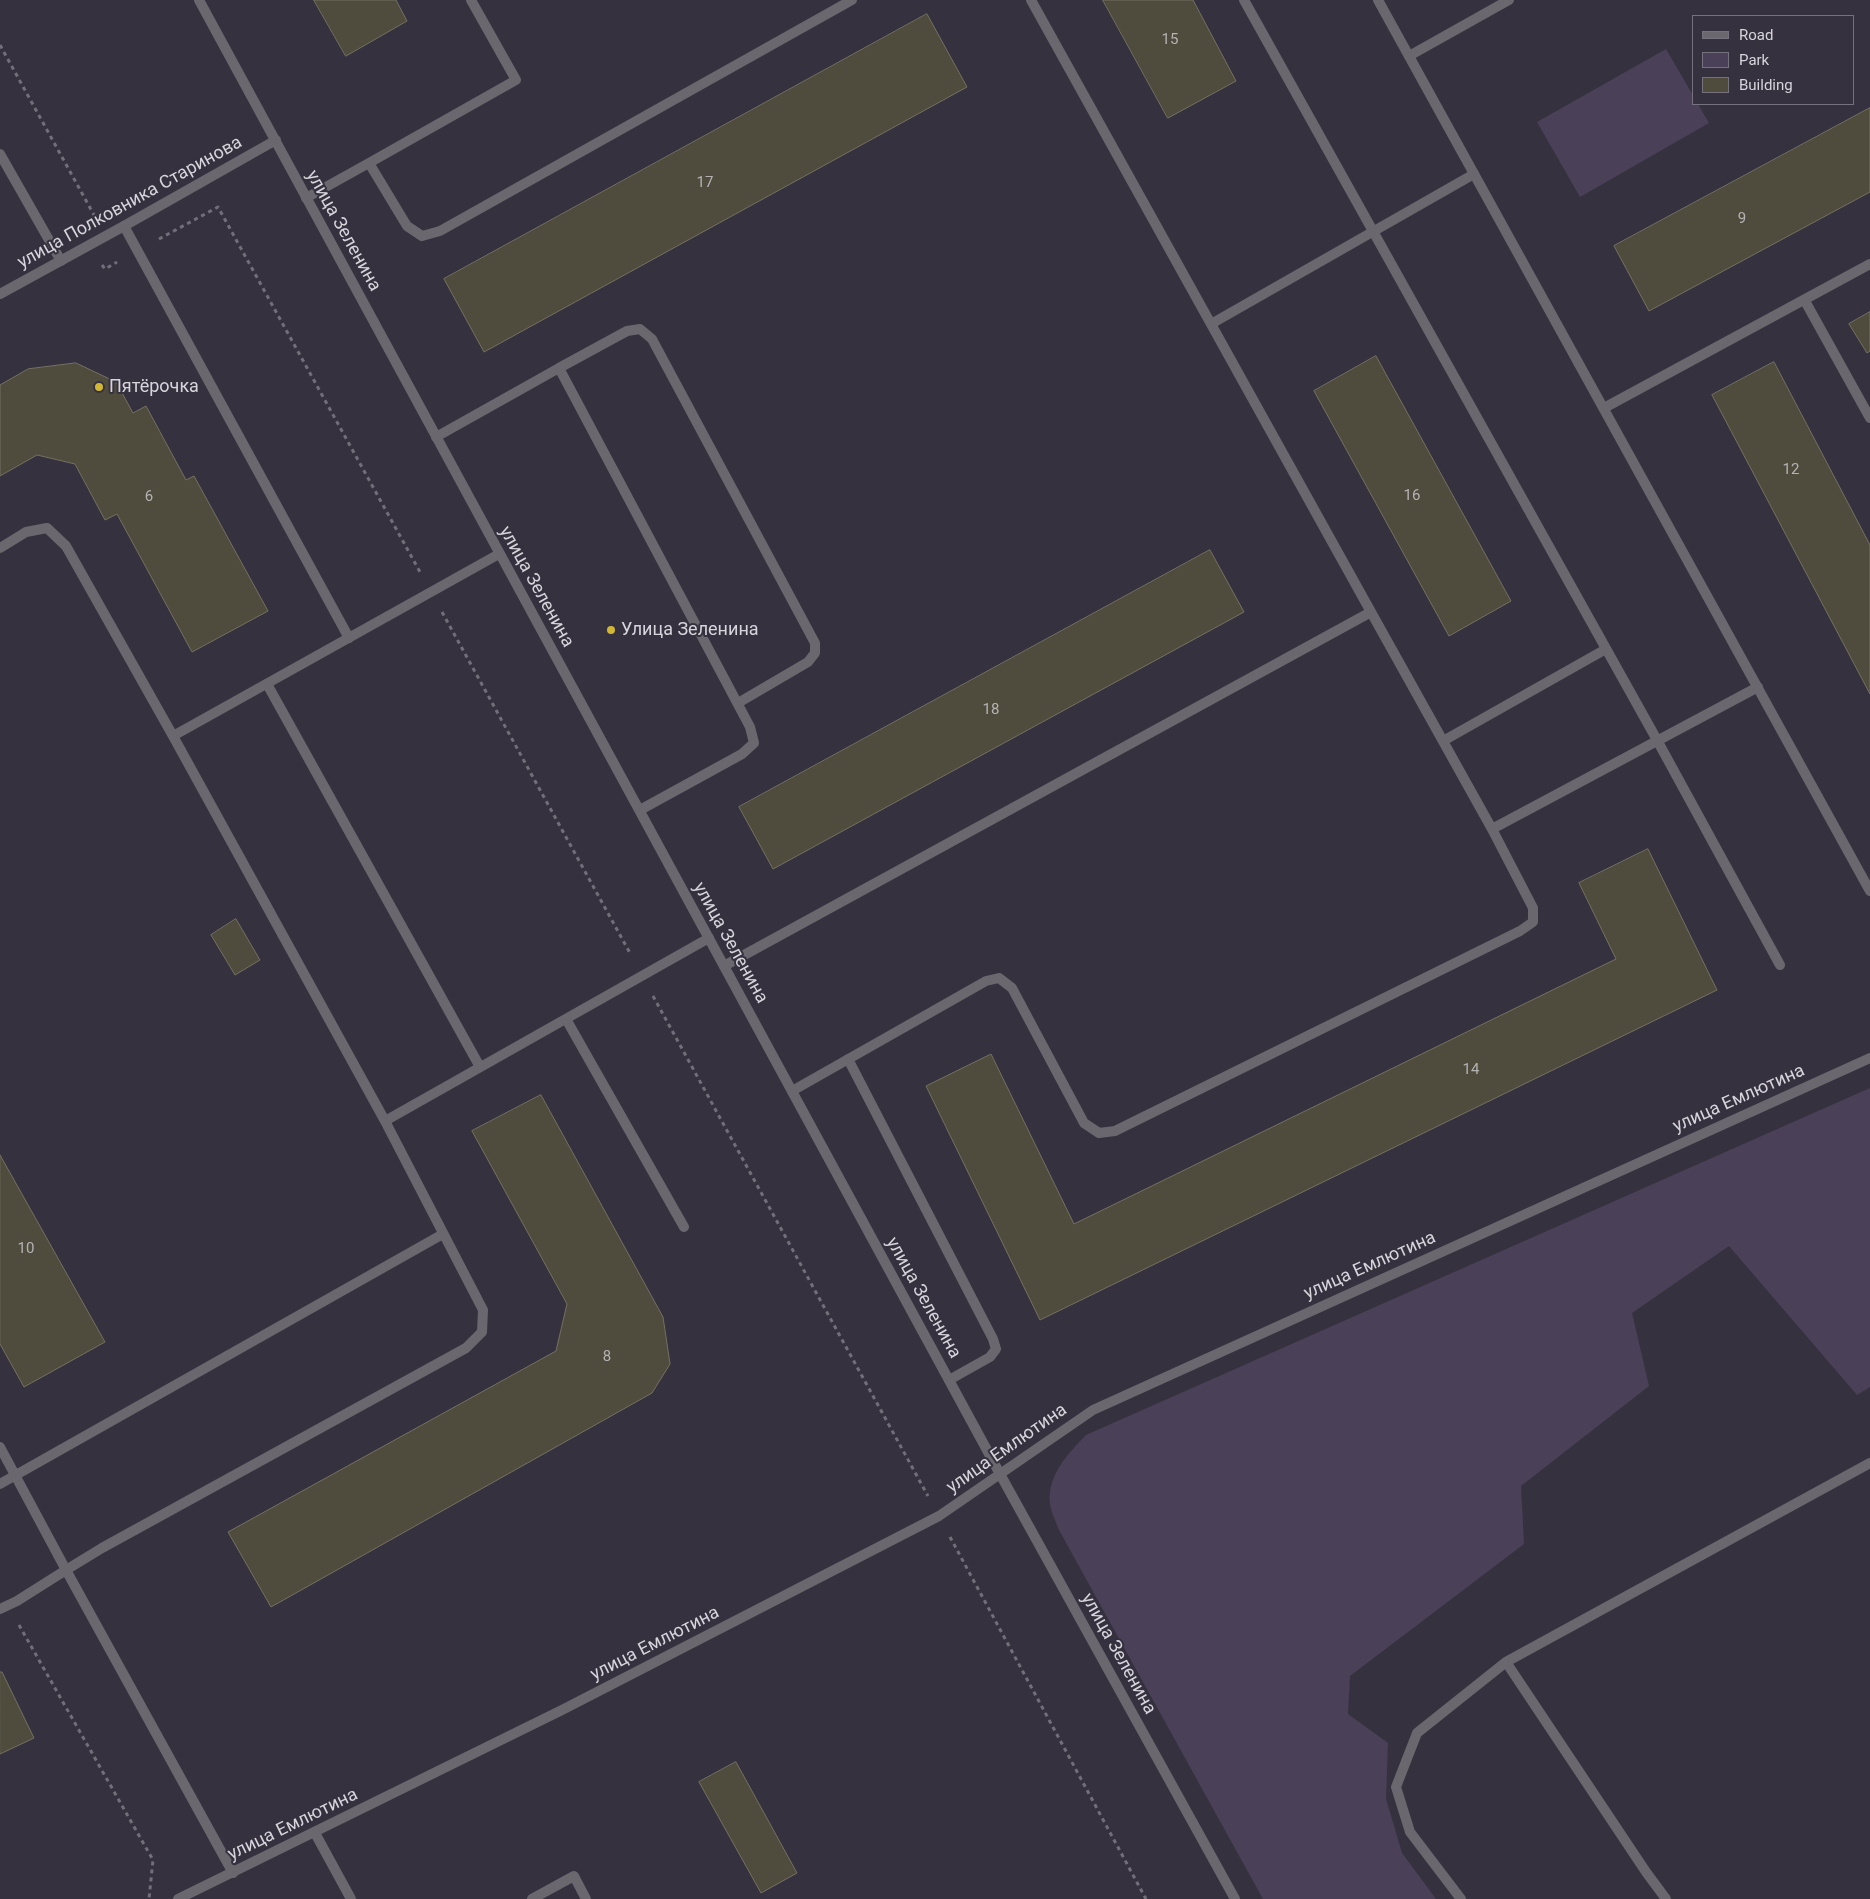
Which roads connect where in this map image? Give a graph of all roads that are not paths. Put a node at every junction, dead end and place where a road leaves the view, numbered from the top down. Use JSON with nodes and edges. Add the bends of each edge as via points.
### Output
{"nodes":[{"id":1,"x":199,"y":0,"type":"edge"},
{"id":2,"x":471,"y":0,"type":"edge"},
{"id":3,"x":852,"y":0,"type":"edge"},
{"id":4,"x":1031,"y":0,"type":"edge"},
{"id":5,"x":1244,"y":0,"type":"edge"},
{"id":6,"x":1378,"y":0,"type":"edge"},
{"id":7,"x":1509,"y":0,"type":"edge"},
{"id":8,"x":1409,"y":56,"type":"junction"},
{"id":9,"x":276,"y":140,"type":"junction"},
{"id":10,"x":0,"y":154,"type":"edge"},
{"id":11,"x":369,"y":162,"type":"junction"},
{"id":12,"x":1474,"y":174,"type":"junction"},
{"id":13,"x":306,"y":198,"type":"junction"},
{"id":14,"x":124,"y":226,"type":"junction"},
{"id":15,"x":1373,"y":232,"type":"junction"},
{"id":16,"x":61,"y":261,"type":"junction"},
{"id":17,"x":1870,"y":264,"type":"edge"},
{"id":18,"x":0,"y":294,"type":"edge"},
{"id":19,"x":1805,"y":301,"type":"junction"},
{"id":20,"x":1211,"y":324,"type":"junction"},
{"id":21,"x":558,"y":368,"type":"junction"},
{"id":22,"x":1604,"y":408,"type":"junction"},
{"id":23,"x":1870,"y":418,"type":"edge"},
{"id":24,"x":436,"y":437,"type":"junction"},
{"id":25,"x":0,"y":548,"type":"edge"},
{"id":26,"x":500,"y":554,"type":"junction"},
{"id":27,"x":1371,"y":612,"type":"junction"},
{"id":28,"x":349,"y":638,"type":"junction"},
{"id":29,"x":1606,"y":649,"type":"junction"},
{"id":30,"x":267,"y":684,"type":"junction"},
{"id":31,"x":1758,"y":687,"type":"junction"},
{"id":32,"x":738,"y":703,"type":"junction"},
{"id":33,"x":173,"y":736,"type":"junction"},
{"id":34,"x":1657,"y":740,"type":"junction"},
{"id":35,"x":1443,"y":742,"type":"junction"},
{"id":36,"x":640,"y":810,"type":"junction"},
{"id":37,"x":1492,"y":830,"type":"junction"},
{"id":38,"x":1870,"y":891,"type":"edge"},
{"id":39,"x":708,"y":938,"type":"junction"},
{"id":40,"x":1780,"y":965,"type":"dead end"},
{"id":41,"x":724,"y":966,"type":"junction"},
{"id":42,"x":566,"y":1018,"type":"junction"},
{"id":43,"x":1870,"y":1058,"type":"edge"},
{"id":44,"x":848,"y":1059,"type":"junction"},
{"id":45,"x":480,"y":1067,"type":"junction"},
{"id":46,"x":792,"y":1091,"type":"junction"},
{"id":47,"x":385,"y":1121,"type":"junction"},
{"id":48,"x":684,"y":1226,"type":"dead end"},
{"id":49,"x":443,"y":1234,"type":"junction"},
{"id":50,"x":949,"y":1380,"type":"junction"},
{"id":51,"x":0,"y":1447,"type":"edge"},
{"id":52,"x":1870,"y":1462,"type":"edge"},
{"id":53,"x":1000,"y":1474,"type":"junction"},
{"id":54,"x":16,"y":1475,"type":"junction"},
{"id":55,"x":0,"y":1484,"type":"edge"},
{"id":56,"x":66,"y":1570,"type":"junction"},
{"id":57,"x":4,"y":1608,"type":"edge"},
{"id":58,"x":1506,"y":1662,"type":"junction"},
{"id":59,"x":315,"y":1833,"type":"junction"},
{"id":60,"x":232,"y":1873,"type":"junction"},
{"id":61,"x":178,"y":1899,"type":"edge"},
{"id":62,"x":351,"y":1899,"type":"edge"},
{"id":63,"x":532,"y":1899,"type":"edge"},
{"id":64,"x":586,"y":1899,"type":"edge"},
{"id":65,"x":1234,"y":1899,"type":"edge"},
{"id":66,"x":1461,"y":1899,"type":"edge"},
{"id":67,"x":1666,"y":1899,"type":"edge"}],
"edges":[{"from":1,"to":9,"type":"street","name":"улица Зеленина"},
{"from":2,"to":11,"type":"street","via":[[516,80]]},
{"from":3,"to":11,"type":"street","via":[[440,231],[422,236],[407,226]]},
{"from":4,"to":20,"type":"street"},
{"from":5,"to":15,"type":"street"},
{"from":6,"to":8,"type":"street"},
{"from":7,"to":8,"type":"street"},
{"from":8,"to":12,"type":"street"},
{"from":9,"to":13,"type":"street","name":"улица Зеленина"},
{"from":9,"to":14,"type":"street","name":"улица Полковника Старинова"},
{"from":10,"to":16,"type":"street"},
{"from":11,"to":13,"type":"street"},
{"from":12,"to":15,"type":"street"},
{"from":12,"to":22,"type":"street"},
{"from":13,"to":24,"type":"street","name":"улица Зеленина"},
{"from":14,"to":16,"type":"street","name":"улица Полковника Старинова"},
{"from":14,"to":28,"type":"street"},
{"from":15,"to":20,"type":"street"},
{"from":15,"to":29,"type":"street"},
{"from":16,"to":18,"type":"street","name":"улица Полковника Старинова"},
{"from":17,"to":19,"type":"street"},
{"from":19,"to":22,"type":"street"},
{"from":19,"to":23,"type":"street"},
{"from":20,"to":27,"type":"street"},
{"from":21,"to":24,"type":"street"},
{"from":21,"to":32,"type":"street"},
{"from":21,"to":32,"type":"street","via":[[627,331],[640,329],[652,339],[814,643],[815,654],[808,662]]},
{"from":22,"to":31,"type":"street"},
{"from":24,"to":26,"type":"street","name":"улица Зеленина"},
{"from":25,"to":33,"type":"street","via":[[26,532],[47,528],[66,546]]},
{"from":26,"to":28,"type":"street"},
{"from":26,"to":36,"type":"street","name":"улица Зеленина"},
{"from":27,"to":35,"type":"street"},
{"from":27,"to":41,"type":"street"},
{"from":28,"to":30,"type":"street"},
{"from":29,"to":34,"type":"street"},
{"from":29,"to":35,"type":"street"},
{"from":30,"to":33,"type":"street"},
{"from":30,"to":45,"type":"street"},
{"from":31,"to":34,"type":"street"},
{"from":31,"to":38,"type":"street"},
{"from":32,"to":36,"type":"street","via":[[754,743],[742,754]]},
{"from":33,"to":47,"type":"street"},
{"from":34,"to":37,"type":"street"},
{"from":34,"to":40,"type":"street"},
{"from":35,"to":37,"type":"street"},
{"from":36,"to":39,"type":"street","name":"улица Зеленина"},
{"from":37,"to":44,"type":"street","via":[[1532,908],[1533,922],[1511,936],[1115,1131],[1099,1133],[1084,1123],[1012,988],[999,978],[986,981]]},
{"from":39,"to":41,"type":"street","name":"улица Зеленина"},
{"from":39,"to":42,"type":"street"},
{"from":41,"to":46,"type":"street","name":"улица Зеленина"},
{"from":42,"to":45,"type":"street"},
{"from":42,"to":48,"type":"street"},
{"from":43,"to":53,"type":"street","name":"улица Емлютина","via":[[1093,1410]]},
{"from":44,"to":46,"type":"street"},
{"from":44,"to":50,"type":"street","via":[[996,1349],[990,1357]]},
{"from":45,"to":47,"type":"street"},
{"from":46,"to":50,"type":"street","name":"улица Зеленина"},
{"from":47,"to":49,"type":"street"},
{"from":49,"to":54,"type":"street"},
{"from":49,"to":56,"type":"street","via":[[483,1310],[482,1332],[466,1348]]},
{"from":50,"to":53,"type":"street","name":"улица Зеленина"},
{"from":51,"to":54,"type":"street"},
{"from":52,"to":58,"type":"street"},
{"from":53,"to":59,"type":"street","name":"улица Емлютина","via":[[939,1516]]},
{"from":53,"to":65,"type":"street","name":"улица Зеленина"},
{"from":54,"to":55,"type":"street"},
{"from":54,"to":56,"type":"street"},
{"from":56,"to":57,"type":"street"},
{"from":56,"to":60,"type":"street"},
{"from":58,"to":66,"type":"street","via":[[1417,1733],[1396,1786],[1410,1832]]},
{"from":58,"to":67,"type":"street"},
{"from":59,"to":60,"type":"street","name":"улица Емлютина"},
{"from":59,"to":62,"type":"street"},
{"from":60,"to":61,"type":"street","name":"улица Емлютина"},
{"from":63,"to":64,"type":"street","via":[[574,1876]]}]}
